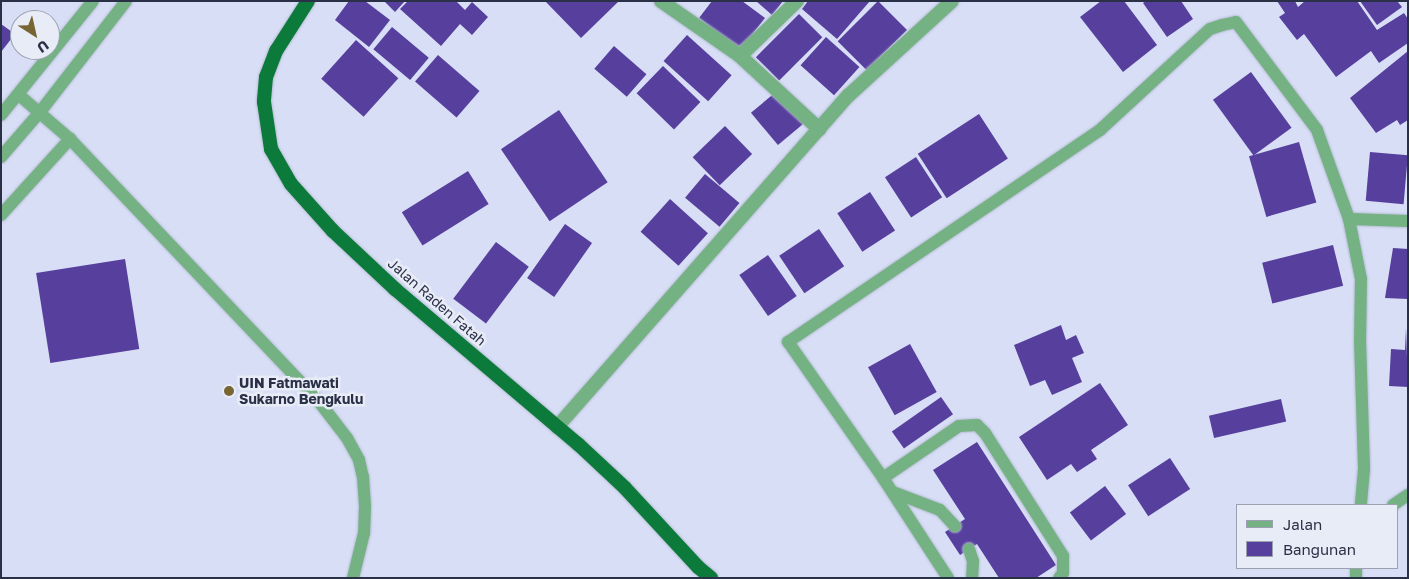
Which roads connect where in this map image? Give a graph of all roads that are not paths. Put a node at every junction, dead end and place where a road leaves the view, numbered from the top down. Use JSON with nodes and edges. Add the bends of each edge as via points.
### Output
{"nodes":[{"id":1,"x":93,"y":1,"type":"edge"},
{"id":2,"x":126,"y":1,"type":"edge"},
{"id":3,"x":308,"y":1,"type":"edge"},
{"id":4,"x":661,"y":1,"type":"edge"},
{"id":5,"x":797,"y":1,"type":"edge"},
{"id":6,"x":952,"y":1,"type":"edge"},
{"id":7,"x":740,"y":56,"type":"junction"},
{"id":8,"x":19,"y":95,"type":"junction"},
{"id":9,"x":40,"y":112,"type":"junction"},
{"id":10,"x":1,"y":115,"type":"edge"},
{"id":11,"x":819,"y":130,"type":"junction"},
{"id":12,"x":70,"y":139,"type":"junction"},
{"id":13,"x":1,"y":157,"type":"edge"},
{"id":14,"x":1,"y":215,"type":"edge"},
{"id":15,"x":1349,"y":219,"type":"junction"},
{"id":16,"x":1408,"y":220,"type":"edge"},
{"id":17,"x":557,"y":426,"type":"junction"},
{"id":18,"x":883,"y":478,"type":"junction"},
{"id":19,"x":893,"y":492,"type":"junction"},
{"id":20,"x":1408,"y":495,"type":"edge"},
{"id":21,"x":1361,"y":504,"type":"edge"},
{"id":22,"x":1394,"y":504,"type":"edge"},
{"id":23,"x":955,"y":526,"type":"dead end"},
{"id":24,"x":970,"y":549,"type":"dead end"},
{"id":25,"x":353,"y":578,"type":"edge"},
{"id":26,"x":711,"y":578,"type":"edge"},
{"id":27,"x":948,"y":578,"type":"edge"},
{"id":28,"x":972,"y":578,"type":"edge"},
{"id":29,"x":1059,"y":578,"type":"edge"}],
"edges":[{"from":1,"to":8,"type":"lane"},
{"from":2,"to":9,"type":"lane"},
{"from":3,"to":17,"type":"highway","name":"Jalan Raden Fatah","via":[[276,52],[266,78],[264,102],[271,149],[291,184],[333,231],[395,289]]},
{"from":4,"to":7,"type":"street"},
{"from":5,"to":7,"type":"street"},
{"from":6,"to":11,"type":"street","via":[[856,89]]},
{"from":7,"to":11,"type":"street"},
{"from":8,"to":9,"type":"lane"},
{"from":8,"to":10,"type":"lane"},
{"from":9,"to":12,"type":"lane"},
{"from":9,"to":13,"type":"lane"},
{"from":11,"to":17,"type":"street"},
{"from":12,"to":14,"type":"lane"},
{"from":12,"to":25,"type":"lane","via":[[317,399],[347,438],[359,460],[365,507],[364,533]]},
{"from":15,"to":16,"type":"lane"},
{"from":15,"to":18,"type":"lane","via":[[1317,130],[1236,22],[1210,29],[1100,130],[788,342]]},
{"from":15,"to":21,"type":"lane","via":[[1361,279],[1364,469]]},
{"from":17,"to":26,"type":"highway","name":"Jalan Raden Fatah","via":[[625,488]]},
{"from":18,"to":19,"type":"lane"},
{"from":18,"to":29,"type":"lane","via":[[959,426],[977,425],[1063,556],[1064,566]]},
{"from":19,"to":23,"type":"lane","via":[[940,510]]},
{"from":19,"to":27,"type":"lane"},
{"from":20,"to":22,"type":"lane"},
{"from":24,"to":28,"type":"lane"}]}
